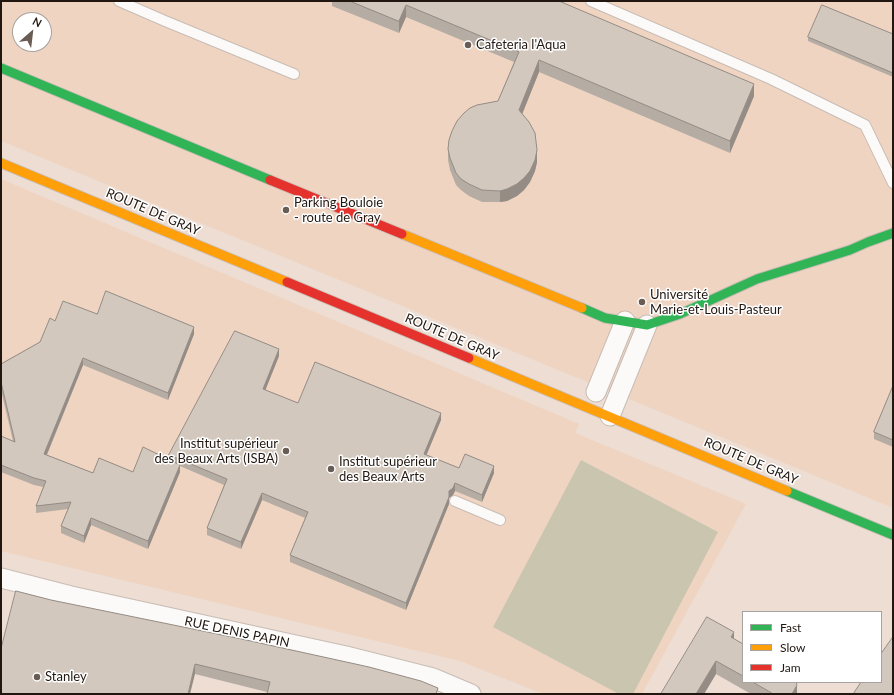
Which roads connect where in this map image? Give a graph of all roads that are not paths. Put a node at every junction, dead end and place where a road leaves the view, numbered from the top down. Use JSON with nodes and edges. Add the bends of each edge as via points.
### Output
{"nodes":[{"id":1,"x":119,"y":1,"type":"edge"},
{"id":2,"x":590,"y":1,"type":"edge"},
{"id":3,"x":1,"y":68,"type":"edge"},
{"id":4,"x":294,"y":74,"type":"dead end"},
{"id":5,"x":1,"y":163,"type":"edge"},
{"id":6,"x":893,"y":182,"type":"edge"},
{"id":7,"x":893,"y":233,"type":"edge"},
{"id":8,"x":625,"y":321,"type":"junction"},
{"id":9,"x":647,"y":325,"type":"junction"},
{"id":10,"x":596,"y":392,"type":"dead end"},
{"id":11,"x":610,"y":416,"type":"junction"},
{"id":12,"x":455,"y":501,"type":"dead end"},
{"id":13,"x":500,"y":520,"type":"dead end"},
{"id":14,"x":893,"y":535,"type":"edge"},
{"id":15,"x":1,"y":578,"type":"edge"},
{"id":16,"x":471,"y":694,"type":"edge"}],
"edges":[{"from":1,"to":4,"type":"lane"},
{"from":2,"to":6,"type":"lane","via":[[771,79],[865,125]]},
{"from":3,"to":8,"type":"main road","via":[[605,318]]},
{"from":5,"to":11,"type":"main road","name":"ROUTE DE GRAY"},
{"from":7,"to":9,"type":"main road","via":[[850,250],[757,279],[680,314]]},
{"from":8,"to":9,"type":"main road"},
{"from":8,"to":10,"type":"street"},
{"from":9,"to":11,"type":"street"},
{"from":11,"to":14,"type":"main road","name":"ROUTE DE GRAY"},
{"from":12,"to":13,"type":"lane"},
{"from":15,"to":16,"type":"street","name":"RUE DENIS PAPIN","via":[[65,595],[346,656],[433,678]]}]}
